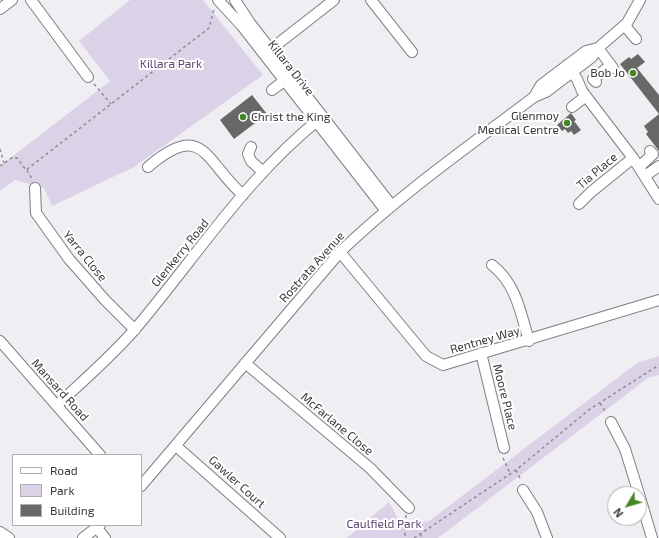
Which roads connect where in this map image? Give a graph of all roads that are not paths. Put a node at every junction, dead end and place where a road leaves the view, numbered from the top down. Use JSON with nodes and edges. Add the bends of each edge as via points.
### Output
{"nodes":[{"id":1,"x":12,"y":0,"type":"edge"},
{"id":2,"x":31,"y":0,"type":"edge"},
{"id":3,"x":235,"y":0,"type":"edge"},
{"id":4,"x":334,"y":0,"type":"edge"},
{"id":5,"x":371,"y":0,"type":"edge"},
{"id":6,"x":640,"y":0,"type":"edge"},
{"id":7,"x":216,"y":4,"type":"edge"},
{"id":8,"x":0,"y":9,"type":"edge"},
{"id":9,"x":625,"y":26,"type":"junction"},
{"id":10,"x":636,"y":40,"type":"dead end"},
{"id":11,"x":598,"y":48,"type":"junction"},
{"id":12,"x":267,"y":52,"type":"junction"},
{"id":13,"x":412,"y":52,"type":"dead end"},
{"id":14,"x":567,"y":71,"type":"junction"},
{"id":15,"x":88,"y":77,"type":"road end"},
{"id":16,"x":288,"y":78,"type":"junction"},
{"id":17,"x":596,"y":82,"type":"dead end"},
{"id":18,"x":272,"y":90,"type":"dead end"},
{"id":19,"x":584,"y":94,"type":"junction"},
{"id":20,"x":572,"y":107,"type":"dead end"},
{"id":21,"x":320,"y":119,"type":"junction"},
{"id":22,"x":251,"y":147,"type":"dead end"},
{"id":23,"x":654,"y":151,"type":"edge"},
{"id":24,"x":636,"y":163,"type":"junction"},
{"id":25,"x":659,"y":166,"type":"edge"},
{"id":26,"x":148,"y":167,"type":"dead end"},
{"id":27,"x":263,"y":172,"type":"junction"},
{"id":28,"x":645,"y":176,"type":"junction"},
{"id":29,"x":35,"y":188,"type":"dead end"},
{"id":30,"x":243,"y":195,"type":"junction"},
{"id":31,"x":659,"y":199,"type":"edge"},
{"id":32,"x":579,"y":204,"type":"dead end"},
{"id":33,"x":389,"y":209,"type":"junction"},
{"id":34,"x":340,"y":252,"type":"junction"},
{"id":35,"x":492,"y":265,"type":"dead end"},
{"id":36,"x":659,"y":300,"type":"edge"},
{"id":37,"x":135,"y":330,"type":"junction"},
{"id":38,"x":0,"y":341,"type":"edge"},
{"id":39,"x":529,"y":341,"type":"junction"},
{"id":40,"x":481,"y":353,"type":"junction"},
{"id":41,"x":245,"y":363,"type":"junction"},
{"id":42,"x":57,"y":405,"type":"junction"},
{"id":43,"x":612,"y":422,"type":"road end"},
{"id":44,"x":176,"y":446,"type":"junction"},
{"id":45,"x":504,"y":448,"type":"road end"},
{"id":46,"x":99,"y":454,"type":"edge"},
{"id":47,"x":142,"y":485,"type":"edge"},
{"id":48,"x":637,"y":486,"type":"edge"},
{"id":49,"x":523,"y":490,"type":"road end"},
{"id":50,"x":409,"y":508,"type":"road end"},
{"id":51,"x":647,"y":521,"type":"edge"},
{"id":52,"x":98,"y":526,"type":"edge"},
{"id":53,"x":0,"y":532,"type":"edge"},
{"id":54,"x":9,"y":538,"type":"edge"},
{"id":55,"x":84,"y":538,"type":"edge"},
{"id":56,"x":105,"y":538,"type":"edge"},
{"id":57,"x":280,"y":538,"type":"edge"},
{"id":58,"x":547,"y":538,"type":"edge"},
{"id":59,"x":652,"y":538,"type":"edge"}],
"edges":[{"from":1,"to":8,"type":"street"},
{"from":2,"to":15,"type":"street"},
{"from":3,"to":12,"type":"street","name":"Killara Drive"},
{"from":4,"to":12,"type":"street"},
{"from":5,"to":13,"type":"street"},
{"from":6,"to":9,"type":"street","name":"Rostrata Avenue"},
{"from":7,"to":12,"type":"street","name":"Killara Drive"},
{"from":9,"to":10,"type":"street"},
{"from":9,"to":11,"type":"street","name":"Rostrata Avenue"},
{"from":11,"to":14,"type":"street","name":"Rostrata Avenue","via":[[592,57]]},
{"from":11,"to":17,"type":"street","via":[[612,67],[594,79]]},
{"from":12,"to":16,"type":"street","name":"Killara Drive"},
{"from":14,"to":19,"type":"street"},
{"from":14,"to":33,"type":"street","name":"Rostrata Avenue","via":[[546,92],[534,97]]},
{"from":16,"to":18,"type":"street"},
{"from":16,"to":21,"type":"street","name":"Killara Drive"},
{"from":19,"to":20,"type":"street"},
{"from":19,"to":24,"type":"street"},
{"from":21,"to":27,"type":"street","name":"Glenkerry Road","via":[[291,142]]},
{"from":21,"to":33,"type":"street","name":"Killara Drive"},
{"from":22,"to":27,"type":"street","via":[[248,154],[251,161]]},
{"from":23,"to":24,"type":"street","name":"Tia Place"},
{"from":24,"to":28,"type":"street"},
{"from":24,"to":32,"type":"street","name":"Tia Place","via":[[606,179]]},
{"from":25,"to":28,"type":"street"},
{"from":26,"to":30,"type":"street","via":[[161,155],[174,148],[186,145],[198,147],[209,155],[230,183]]},
{"from":27,"to":30,"type":"street","name":"Glenkerry Road"},
{"from":28,"to":31,"type":"street"},
{"from":29,"to":37,"type":"street","name":"Yarra Close","via":[[36,213],[65,254]]},
{"from":30,"to":37,"type":"street","name":"Glenkerry Road"},
{"from":33,"to":34,"type":"street","name":"Rostrata Avenue"},
{"from":34,"to":40,"type":"street","name":"Rentney Way","via":[[426,356],[443,365]]},
{"from":34,"to":41,"type":"street","name":"Rostrata Avenue"},
{"from":35,"to":39,"type":"street","via":[[502,272],[510,284]]},
{"from":36,"to":39,"type":"street","name":"Rentney Way"},
{"from":37,"to":42,"type":"street","name":"Glenkerry Road"},
{"from":38,"to":42,"type":"street","name":"Mansard Road"},
{"from":39,"to":40,"type":"street","name":"Rentney Way"},
{"from":40,"to":45,"type":"street","name":"Moore Place"},
{"from":41,"to":44,"type":"street","name":"Rostrata Avenue"},
{"from":41,"to":50,"type":"street","name":"McFarlane Close","via":[[370,468]]},
{"from":42,"to":46,"type":"street","name":"Mansard Road"},
{"from":43,"to":48,"type":"street","via":[[625,449]]},
{"from":44,"to":47,"type":"street","name":"Rostrata Avenue"},
{"from":44,"to":57,"type":"street","name":"Gawler Court"},
{"from":49,"to":58,"type":"street","via":[[537,512]]},
{"from":51,"to":59,"type":"street"},
{"from":52,"to":55,"type":"street"},
{"from":52,"to":56,"type":"street"},
{"from":53,"to":54,"type":"street"}]}
